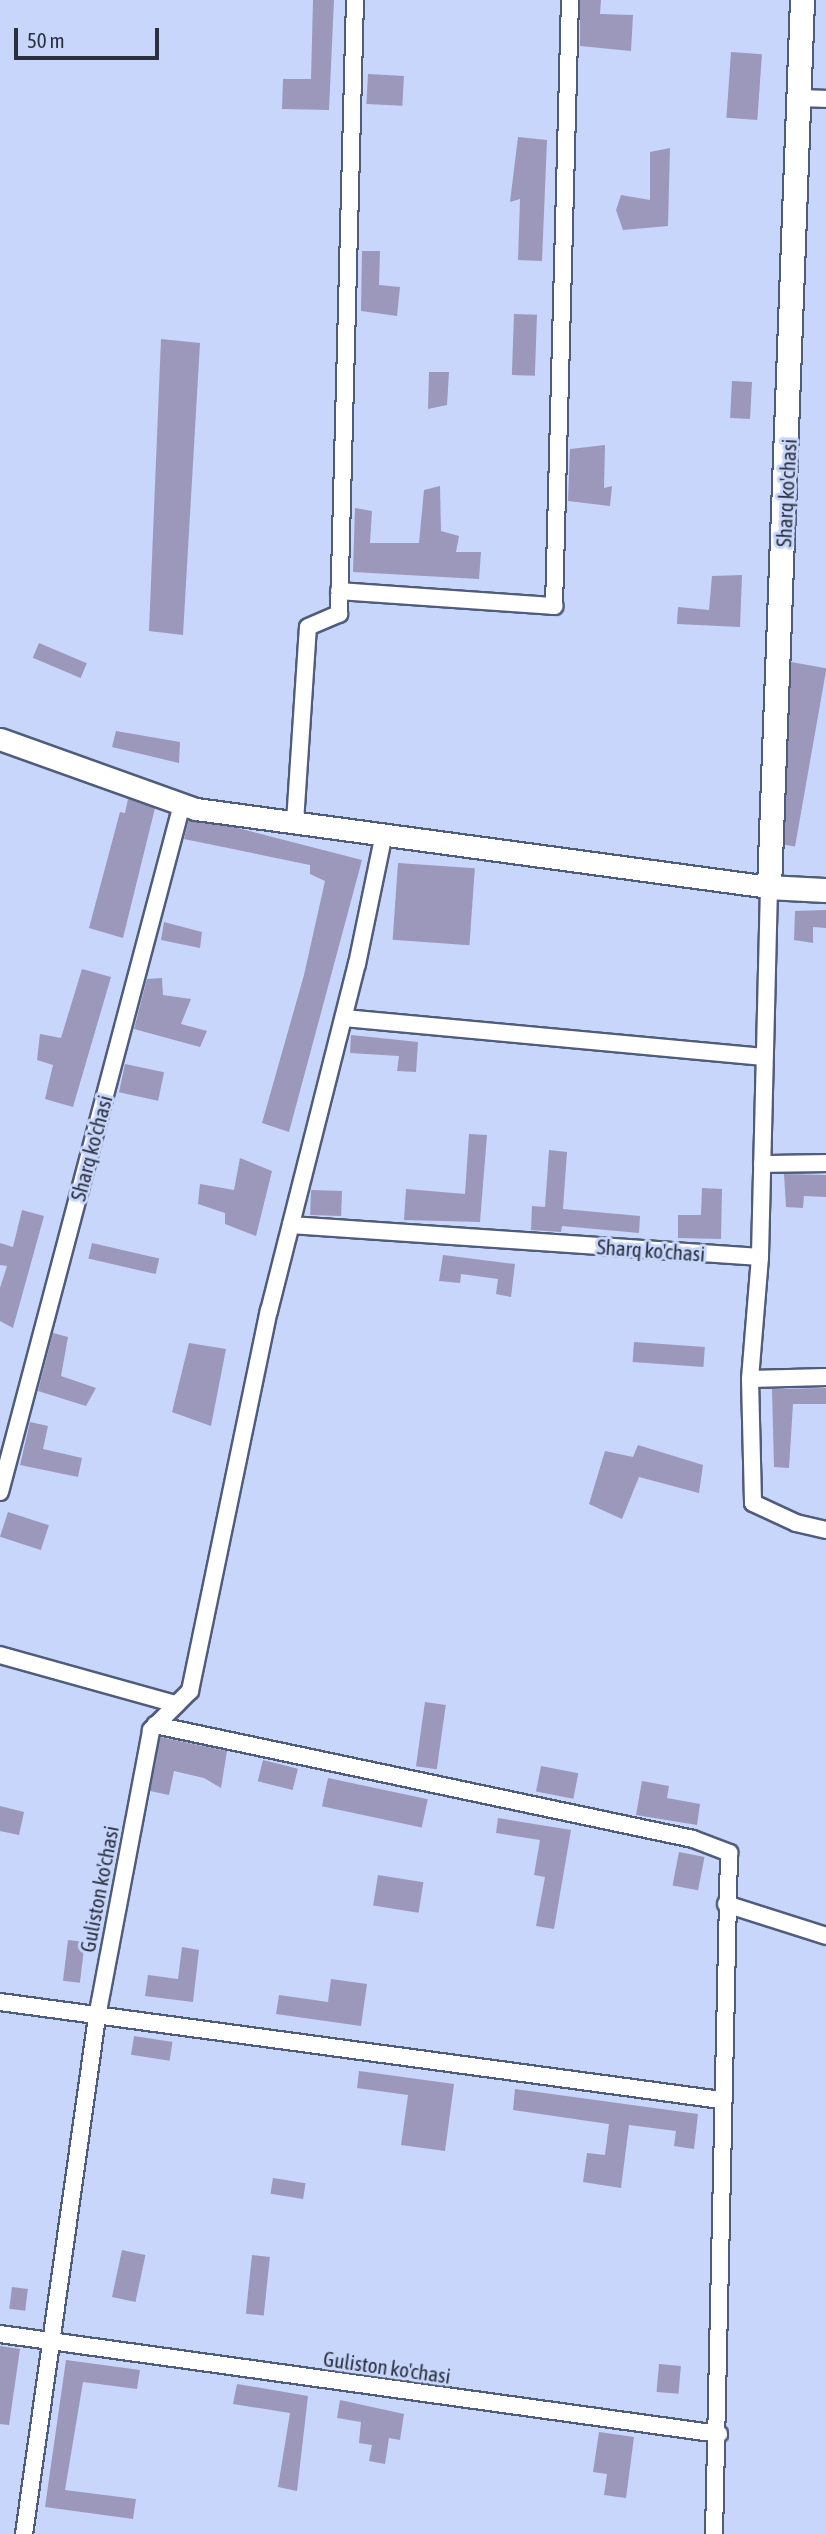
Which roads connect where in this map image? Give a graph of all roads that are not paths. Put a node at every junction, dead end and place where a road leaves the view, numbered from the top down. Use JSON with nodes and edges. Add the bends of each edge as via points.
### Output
{"nodes":[{"id":1,"x":355,"y":0,"type":"edge"},
{"id":2,"x":570,"y":0,"type":"edge"},
{"id":3,"x":802,"y":0,"type":"edge"},
{"id":4,"x":798,"y":98,"type":"junction"},
{"id":5,"x":826,"y":99,"type":"edge"},
{"id":6,"x":339,"y":591,"type":"junction"},
{"id":7,"x":0,"y":739,"type":"edge"},
{"id":8,"x":182,"y":804,"type":"junction"},
{"id":9,"x":295,"y":822,"type":"junction"},
{"id":10,"x":384,"y":834,"type":"junction"},
{"id":11,"x":769,"y":887,"type":"junction"},
{"id":12,"x":826,"y":890,"type":"edge"},
{"id":13,"x":344,"y":1018,"type":"junction"},
{"id":14,"x":764,"y":1057,"type":"junction"},
{"id":15,"x":826,"y":1163,"type":"edge"},
{"id":16,"x":762,"y":1164,"type":"junction"},
{"id":17,"x":291,"y":1225,"type":"junction"},
{"id":18,"x":760,"y":1257,"type":"junction"},
{"id":19,"x":826,"y":1377,"type":"edge"},
{"id":20,"x":750,"y":1379,"type":"junction"},
{"id":21,"x":0,"y":1493,"type":"edge"},
{"id":22,"x":826,"y":1530,"type":"edge"},
{"id":23,"x":0,"y":1655,"type":"edge"},
{"id":24,"x":176,"y":1704,"type":"junction"},
{"id":25,"x":155,"y":1726,"type":"junction"},
{"id":26,"x":726,"y":1903,"type":"junction"},
{"id":27,"x":826,"y":1936,"type":"edge"},
{"id":28,"x":0,"y":2002,"type":"edge"},
{"id":29,"x":97,"y":2017,"type":"junction"},
{"id":30,"x":721,"y":2100,"type":"junction"},
{"id":31,"x":0,"y":2334,"type":"edge"},
{"id":32,"x":51,"y":2342,"type":"junction"},
{"id":33,"x":719,"y":2434,"type":"junction"},
{"id":34,"x":24,"y":2534,"type":"edge"},
{"id":35,"x":714,"y":2534,"type":"edge"}],
"edges":[{"from":1,"to":6,"type":"street"},
{"from":2,"to":6,"type":"street","via":[[554,606]]},
{"from":3,"to":4,"type":"main road","name":"Sharq ko'chasi"},
{"from":4,"to":5,"type":"street"},
{"from":4,"to":11,"type":"main road","name":"Sharq ko'chasi"},
{"from":6,"to":9,"type":"street","via":[[338,614],[308,627]]},
{"from":7,"to":8,"type":"street"},
{"from":8,"to":9,"type":"street"},
{"from":8,"to":21,"type":"street","name":"Sharq ko'chasi"},
{"from":9,"to":10,"type":"street"},
{"from":10,"to":11,"type":"street"},
{"from":10,"to":13,"type":"street"},
{"from":11,"to":12,"type":"main road"},
{"from":11,"to":14,"type":"street","name":"Sharq ko'chasi"},
{"from":13,"to":14,"type":"street"},
{"from":13,"to":17,"type":"street"},
{"from":14,"to":16,"type":"street","name":"Sharq ko'chasi"},
{"from":15,"to":16,"type":"street"},
{"from":16,"to":18,"type":"street","name":"Sharq ko'chasi"},
{"from":17,"to":18,"type":"street","name":"Sharq ko'chasi"},
{"from":17,"to":24,"type":"street","via":[[190,1691]]},
{"from":18,"to":20,"type":"street","name":"Sharq ko'chasi"},
{"from":19,"to":20,"type":"street"},
{"from":20,"to":22,"type":"street","name":"Sharq ko'chasi","via":[[753,1503],[796,1523]]},
{"from":23,"to":24,"type":"street"},
{"from":24,"to":25,"type":"street"},
{"from":25,"to":26,"type":"street","via":[[693,1839],[729,1853]]},
{"from":25,"to":29,"type":"street","name":"Guliston ko'chasi"},
{"from":26,"to":27,"type":"street"},
{"from":26,"to":30,"type":"street"},
{"from":28,"to":29,"type":"street"},
{"from":29,"to":30,"type":"street"},
{"from":29,"to":32,"type":"street","name":"Guliston ko'chasi"},
{"from":30,"to":33,"type":"street"},
{"from":31,"to":32,"type":"street","name":"Guliston ko'chasi"},
{"from":32,"to":33,"type":"street","name":"Guliston ko'chasi"},
{"from":32,"to":34,"type":"street","name":"Guliston ko'chasi"},
{"from":33,"to":35,"type":"street"}]}
